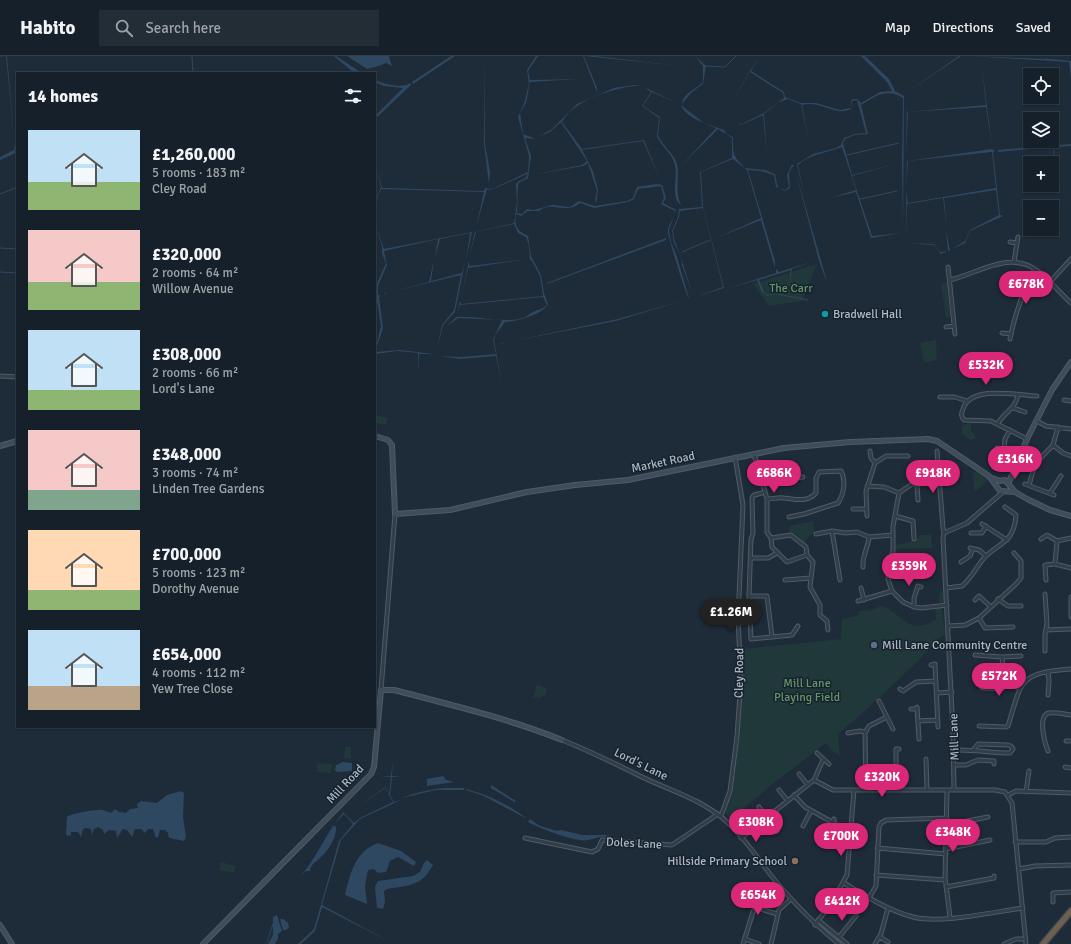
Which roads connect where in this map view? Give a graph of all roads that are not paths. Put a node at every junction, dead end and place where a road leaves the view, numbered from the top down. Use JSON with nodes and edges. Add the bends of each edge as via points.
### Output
{"nodes":[{"id":1,"x":1018,"y":237,"type":"dead end"},
{"id":2,"x":1010,"y":242,"type":"dead end"},
{"id":3,"x":1017,"y":243,"type":"junction"},
{"id":4,"x":1071,"y":259,"type":"edge"},
{"id":5,"x":1014,"y":262,"type":"junction"},
{"id":6,"x":948,"y":268,"type":"dead end"},
{"id":7,"x":1035,"y":269,"type":"junction"},
{"id":8,"x":950,"y":280,"type":"junction"},
{"id":9,"x":1050,"y":282,"type":"junction"},
{"id":10,"x":1071,"y":303,"type":"edge"},
{"id":11,"x":954,"y":326,"type":"junction"},
{"id":12,"x":946,"y":327,"type":"dead end"},
{"id":13,"x":1002,"y":333,"type":"dead end"},
{"id":14,"x":955,"y":334,"type":"dead end"},
{"id":15,"x":1011,"y":334,"type":"junction"},
{"id":16,"x":1010,"y":339,"type":"dead end"},
{"id":17,"x":1071,"y":362,"type":"edge"},
{"id":18,"x":0,"y":376,"type":"edge"},
{"id":19,"x":16,"y":376,"type":"edge"},
{"id":20,"x":1018,"y":395,"type":"junction"},
{"id":21,"x":1037,"y":396,"type":"dead end"},
{"id":22,"x":940,"y":397,"type":"dead end"},
{"id":23,"x":1064,"y":400,"type":"dead end"},
{"id":24,"x":967,"y":401,"type":"junction"},
{"id":25,"x":1071,"y":401,"type":"edge"},
{"id":26,"x":1013,"y":408,"type":"junction"},
{"id":27,"x":1025,"y":412,"type":"dead end"},
{"id":28,"x":1036,"y":421,"type":"junction"},
{"id":29,"x":998,"y":423,"type":"junction"},
{"id":30,"x":1058,"y":427,"type":"junction"},
{"id":31,"x":1071,"y":429,"type":"edge"},
{"id":32,"x":1010,"y":430,"type":"junction"},
{"id":33,"x":376,"y":436,"type":"edge"},
{"id":34,"x":1027,"y":439,"type":"junction"},
{"id":35,"x":16,"y":441,"type":"edge"},
{"id":36,"x":1053,"y":445,"type":"junction"},
{"id":37,"x":0,"y":446,"type":"edge"},
{"id":38,"x":997,"y":448,"type":"dead end"},
{"id":39,"x":1004,"y":449,"type":"junction"},
{"id":40,"x":870,"y":450,"type":"dead end"},
{"id":41,"x":754,"y":453,"type":"junction"},
{"id":42,"x":939,"y":453,"type":"dead end"},
{"id":43,"x":908,"y":456,"type":"dead end"},
{"id":44,"x":1071,"y":456,"type":"edge"},
{"id":45,"x":735,"y":457,"type":"junction"},
{"id":46,"x":1003,"y":460,"type":"dead end"},
{"id":47,"x":875,"y":463,"type":"junction"},
{"id":48,"x":1017,"y":467,"type":"junction"},
{"id":49,"x":1033,"y":470,"type":"junction"},
{"id":50,"x":783,"y":475,"type":"dead end"},
{"id":51,"x":1061,"y":476,"type":"dead end"},
{"id":52,"x":803,"y":477,"type":"dead end"},
{"id":53,"x":991,"y":478,"type":"junction"},
{"id":54,"x":784,"y":480,"type":"junction"},
{"id":55,"x":1002,"y":480,"type":"junction"},
{"id":56,"x":940,"y":483,"type":"junction"},
{"id":57,"x":762,"y":484,"type":"junction"},
{"id":58,"x":917,"y":484,"type":"junction"},
{"id":59,"x":1009,"y":484,"type":"junction"},
{"id":60,"x":1025,"y":484,"type":"dead end"},
{"id":61,"x":867,"y":486,"type":"junction"},
{"id":62,"x":1029,"y":486,"type":"junction"},
{"id":63,"x":998,"y":487,"type":"junction"},
{"id":64,"x":1005,"y":491,"type":"junction"},
{"id":65,"x":1015,"y":492,"type":"junction"},
{"id":66,"x":762,"y":493,"type":"dead end"},
{"id":67,"x":899,"y":493,"type":"junction"},
{"id":68,"x":1050,"y":493,"type":"junction"},
{"id":69,"x":1054,"y":496,"type":"dead end"},
{"id":70,"x":996,"y":497,"type":"junction"},
{"id":71,"x":767,"y":499,"type":"junction"},
{"id":72,"x":918,"y":500,"type":"dead end"},
{"id":73,"x":1005,"y":507,"type":"dead end"},
{"id":74,"x":853,"y":509,"type":"dead end"},
{"id":75,"x":866,"y":509,"type":"junction"},
{"id":76,"x":395,"y":514,"type":"junction"},
{"id":77,"x":1016,"y":515,"type":"junction"},
{"id":78,"x":1022,"y":515,"type":"dead end"},
{"id":79,"x":867,"y":516,"type":"dead end"},
{"id":80,"x":895,"y":516,"type":"junction"},
{"id":81,"x":1071,"y":516,"type":"edge"},
{"id":82,"x":789,"y":517,"type":"dead end"},
{"id":83,"x":1050,"y":530,"type":"dead end"},
{"id":84,"x":832,"y":531,"type":"junction"},
{"id":85,"x":944,"y":533,"type":"junction"},
{"id":86,"x":972,"y":533,"type":"dead end"},
{"id":87,"x":816,"y":534,"type":"dead end"},
{"id":88,"x":893,"y":535,"type":"junction"},
{"id":89,"x":1047,"y":535,"type":"junction"},
{"id":90,"x":869,"y":537,"type":"junction"},
{"id":91,"x":771,"y":538,"type":"junction"},
{"id":92,"x":1071,"y":538,"type":"edge"},
{"id":93,"x":914,"y":539,"type":"dead end"},
{"id":94,"x":1042,"y":539,"type":"dead end"},
{"id":95,"x":1007,"y":540,"type":"junction"},
{"id":96,"x":1057,"y":541,"type":"junction"},
{"id":97,"x":776,"y":553,"type":"junction"},
{"id":98,"x":1014,"y":553,"type":"dead end"},
{"id":99,"x":807,"y":555,"type":"junction"},
{"id":100,"x":986,"y":556,"type":"junction"},
{"id":101,"x":751,"y":558,"type":"junction"},
{"id":102,"x":922,"y":561,"type":"dead end"},
{"id":103,"x":890,"y":562,"type":"junction"},
{"id":104,"x":961,"y":562,"type":"dead end"},
{"id":105,"x":1055,"y":564,"type":"junction"},
{"id":106,"x":863,"y":567,"type":"dead end"},
{"id":107,"x":1071,"y":568,"type":"edge"},
{"id":108,"x":811,"y":578,"type":"junction"},
{"id":109,"x":785,"y":580,"type":"dead end"},
{"id":110,"x":840,"y":580,"type":"dead end"},
{"id":111,"x":1046,"y":580,"type":"dead end"},
{"id":112,"x":918,"y":586,"type":"dead end"},
{"id":113,"x":861,"y":588,"type":"dead end"},
{"id":114,"x":946,"y":588,"type":"junction"},
{"id":115,"x":892,"y":591,"type":"junction"},
{"id":116,"x":1045,"y":594,"type":"dead end"},
{"id":117,"x":749,"y":596,"type":"junction"},
{"id":118,"x":1071,"y":597,"type":"edge"},
{"id":119,"x":998,"y":599,"type":"junction"},
{"id":120,"x":864,"y":600,"type":"junction"},
{"id":121,"x":975,"y":600,"type":"dead end"},
{"id":122,"x":858,"y":601,"type":"dead end"},
{"id":123,"x":947,"y":605,"type":"junction"},
{"id":124,"x":1021,"y":606,"type":"dead end"},
{"id":125,"x":914,"y":607,"type":"junction"},
{"id":126,"x":991,"y":607,"type":"junction"},
{"id":127,"x":1071,"y":617,"type":"edge"},
{"id":128,"x":979,"y":618,"type":"junction"},
{"id":129,"x":833,"y":625,"type":"dead end"},
{"id":130,"x":798,"y":626,"type":"dead end"},
{"id":131,"x":828,"y":626,"type":"junction"},
{"id":132,"x":948,"y":626,"type":"junction"},
{"id":133,"x":1071,"y":629,"type":"edge"},
{"id":134,"x":828,"y":630,"type":"dead end"},
{"id":135,"x":1046,"y":630,"type":"junction"},
{"id":136,"x":1010,"y":632,"type":"dead end"},
{"id":137,"x":1040,"y":634,"type":"dead end"},
{"id":138,"x":1045,"y":634,"type":"junction"},
{"id":139,"x":792,"y":635,"type":"junction"},
{"id":140,"x":772,"y":637,"type":"junction"},
{"id":141,"x":793,"y":640,"type":"dead end"},
{"id":142,"x":1046,"y":650,"type":"dead end"},
{"id":143,"x":975,"y":656,"type":"dead end"},
{"id":144,"x":1021,"y":656,"type":"dead end"},
{"id":145,"x":1002,"y":657,"type":"junction"},
{"id":146,"x":931,"y":664,"type":"dead end"},
{"id":147,"x":1071,"y":669,"type":"edge"},
{"id":148,"x":1048,"y":672,"type":"junction"},
{"id":149,"x":936,"y":681,"type":"junction"},
{"id":150,"x":1008,"y":683,"type":"junction"},
{"id":151,"x":982,"y":688,"type":"dead end"},
{"id":152,"x":1019,"y":688,"type":"junction"},
{"id":153,"x":381,"y":690,"type":"junction"},
{"id":154,"x":902,"y":691,"type":"dead end"},
{"id":155,"x":937,"y":692,"type":"junction"},
{"id":156,"x":952,"y":692,"type":"junction"},
{"id":157,"x":1048,"y":695,"type":"dead end"},
{"id":158,"x":879,"y":701,"type":"dead end"},
{"id":159,"x":911,"y":709,"type":"dead end"},
{"id":160,"x":1071,"y":715,"type":"edge"},
{"id":161,"x":887,"y":716,"type":"junction"},
{"id":162,"x":938,"y":720,"type":"junction"},
{"id":163,"x":918,"y":721,"type":"junction"},
{"id":164,"x":897,"y":725,"type":"dead end"},
{"id":165,"x":980,"y":726,"type":"dead end"},
{"id":166,"x":938,"y":727,"type":"dead end"},
{"id":167,"x":865,"y":732,"type":"junction"},
{"id":168,"x":848,"y":733,"type":"dead end"},
{"id":169,"x":919,"y":739,"type":"dead end"},
{"id":170,"x":562,"y":740,"type":"joint"},
{"id":171,"x":896,"y":749,"type":"dead end"},
{"id":172,"x":974,"y":749,"type":"junction"},
{"id":173,"x":954,"y":750,"type":"junction"},
{"id":174,"x":1048,"y":750,"type":"dead end"},
{"id":175,"x":817,"y":753,"type":"dead end"},
{"id":176,"x":926,"y":759,"type":"dead end"},
{"id":177,"x":823,"y":760,"type":"junction"},
{"id":178,"x":829,"y":764,"type":"dead end"},
{"id":179,"x":994,"y":764,"type":"dead end"},
{"id":180,"x":955,"y":765,"type":"junction"},
{"id":181,"x":1029,"y":771,"type":"dead end"},
{"id":182,"x":799,"y":774,"type":"dead end"},
{"id":183,"x":814,"y":780,"type":"junction"},
{"id":184,"x":807,"y":784,"type":"junction"},
{"id":185,"x":779,"y":790,"type":"dead end"},
{"id":186,"x":854,"y":790,"type":"junction"},
{"id":187,"x":866,"y":790,"type":"junction"},
{"id":188,"x":896,"y":790,"type":"junction"},
{"id":189,"x":926,"y":790,"type":"junction"},
{"id":190,"x":947,"y":790,"type":"junction"},
{"id":191,"x":954,"y":790,"type":"junction"},
{"id":192,"x":1026,"y":792,"type":"junction"},
{"id":193,"x":1071,"y":793,"type":"edge"},
{"id":194,"x":794,"y":795,"type":"junction"},
{"id":195,"x":1008,"y":795,"type":"junction"},
{"id":196,"x":787,"y":800,"type":"junction"},
{"id":197,"x":759,"y":807,"type":"dead end"},
{"id":198,"x":811,"y":811,"type":"junction"},
{"id":199,"x":719,"y":815,"type":"junction"},
{"id":200,"x":767,"y":817,"type":"junction"},
{"id":201,"x":988,"y":817,"type":"dead end"},
{"id":202,"x":947,"y":818,"type":"junction"},
{"id":203,"x":947,"y":825,"type":"junction"},
{"id":204,"x":803,"y":826,"type":"dead end"},
{"id":205,"x":777,"y":831,"type":"dead end"},
{"id":206,"x":826,"y":833,"type":"dead end"},
{"id":207,"x":1071,"y":837,"type":"edge"},
{"id":208,"x":525,"y":838,"type":"dead end"},
{"id":209,"x":742,"y":838,"type":"junction"},
{"id":210,"x":990,"y":840,"type":"dead end"},
{"id":211,"x":1015,"y":842,"type":"junction"},
{"id":212,"x":878,"y":848,"type":"junction"},
{"id":213,"x":946,"y":849,"type":"junction"},
{"id":214,"x":946,"y":854,"type":"junction"},
{"id":215,"x":1071,"y":865,"type":"edge"},
{"id":216,"x":1019,"y":869,"type":"junction"},
{"id":217,"x":876,"y":875,"type":"junction"},
{"id":218,"x":994,"y":878,"type":"dead end"},
{"id":219,"x":945,"y":880,"type":"junction"},
{"id":220,"x":844,"y":883,"type":"junction"},
{"id":221,"x":946,"y":887,"type":"junction"},
{"id":222,"x":1071,"y":892,"type":"edge"},
{"id":223,"x":751,"y":897,"type":"dead end"},
{"id":224,"x":869,"y":898,"type":"junction"},
{"id":225,"x":791,"y":899,"type":"junction"},
{"id":226,"x":1053,"y":902,"type":"dead end"},
{"id":227,"x":758,"y":906,"type":"junction"},
{"id":228,"x":888,"y":908,"type":"junction"},
{"id":229,"x":1023,"y":908,"type":"junction"},
{"id":230,"x":1071,"y":911,"type":"edge"},
{"id":231,"x":777,"y":914,"type":"junction"},
{"id":232,"x":856,"y":916,"type":"dead end"},
{"id":233,"x":950,"y":917,"type":"junction"},
{"id":234,"x":818,"y":920,"type":"junction"},
{"id":235,"x":0,"y":925,"type":"edge"},
{"id":236,"x":815,"y":925,"type":"junction"},
{"id":237,"x":839,"y":937,"type":"junction"},
{"id":238,"x":880,"y":937,"type":"junction"},
{"id":239,"x":745,"y":939,"type":"junction"},
{"id":240,"x":1025,"y":939,"type":"junction"},
{"id":241,"x":888,"y":942,"type":"dead end"},
{"id":242,"x":12,"y":944,"type":"edge"},
{"id":243,"x":203,"y":944,"type":"edge"},
{"id":244,"x":743,"y":944,"type":"edge"},
{"id":245,"x":759,"y":944,"type":"edge"},
{"id":246,"x":771,"y":944,"type":"edge"},
{"id":247,"x":839,"y":944,"type":"edge"},
{"id":248,"x":847,"y":944,"type":"edge"},
{"id":249,"x":875,"y":944,"type":"edge"},
{"id":250,"x":1004,"y":944,"type":"edge"},
{"id":251,"x":1026,"y":944,"type":"edge"},
{"id":252,"x":1043,"y":944,"type":"edge"}],
"edges":[{"from":1,"to":3,"type":"street"},
{"from":2,"to":3,"type":"street"},
{"from":3,"to":5,"type":"street"},
{"from":4,"to":9,"type":"street"},
{"from":5,"to":7,"type":"street"},
{"from":5,"to":8,"type":"street","via":[[1002,263]]},
{"from":6,"to":8,"type":"street"},
{"from":7,"to":9,"type":"street"},
{"from":7,"to":15,"type":"street","via":[[1025,287]]},
{"from":8,"to":11,"type":"street"},
{"from":9,"to":10,"type":"street"},
{"from":11,"to":12,"type":"street"},
{"from":11,"to":14,"type":"street"},
{"from":13,"to":15,"type":"street"},
{"from":15,"to":16,"type":"street"},
{"from":17,"to":28,"type":"street","via":[[1052,390]]},
{"from":18,"to":19,"type":"street"},
{"from":20,"to":21,"type":"street"},
{"from":20,"to":24,"type":"street","via":[[979,394]]},
{"from":20,"to":26,"type":"street"},
{"from":22,"to":24,"type":"street","via":[[955,397]]},
{"from":23,"to":25,"type":"street"},
{"from":24,"to":29,"type":"street","via":[[962,419]]},
{"from":26,"to":27,"type":"street"},
{"from":26,"to":29,"type":"street"},
{"from":28,"to":30,"type":"street","via":[[1046,426]]},
{"from":28,"to":34,"type":"street"},
{"from":29,"to":32,"type":"street"},
{"from":30,"to":31,"type":"street"},
{"from":30,"to":36,"type":"street"},
{"from":32,"to":34,"type":"street"},
{"from":32,"to":39,"type":"street","via":[[1005,439]]},
{"from":33,"to":76,"type":"street","name":"Mill Road","via":[[390,442],[393,453]]},
{"from":34,"to":48,"type":"street"},
{"from":35,"to":37,"type":"street"},
{"from":36,"to":44,"type":"street"},
{"from":36,"to":49,"type":"street","via":[[1035,464]]},
{"from":38,"to":39,"type":"street"},
{"from":39,"to":46,"type":"street"},
{"from":40,"to":47,"type":"street"},
{"from":41,"to":45,"type":"street","name":"Market Road"},
{"from":41,"to":53,"type":"street","name":"Market Road","via":[[848,442],[936,440]]},
{"from":41,"to":57,"type":"street"},
{"from":42,"to":56,"type":"street","name":"Mill Lane"},
{"from":43,"to":47,"type":"street","via":[[886,456]]},
{"from":45,"to":76,"type":"street","name":"Market Road","via":[[628,480],[527,492],[450,510]]},
{"from":45,"to":199,"type":"street","name":"Cley Road","via":[[743,505],[738,619],[741,679],[730,791]]},
{"from":47,"to":61,"type":"street"},
{"from":48,"to":49,"type":"street","via":[[1025,466]]},
{"from":48,"to":55,"type":"street"},
{"from":48,"to":59,"type":"street"},
{"from":49,"to":62,"type":"street"},
{"from":50,"to":54,"type":"street"},
{"from":51,"to":68,"type":"street"},
{"from":52,"to":54,"type":"street"},
{"from":53,"to":55,"type":"street"},
{"from":53,"to":63,"type":"street"},
{"from":54,"to":57,"type":"street","via":[[774,478]]},
{"from":55,"to":59,"type":"street"},
{"from":55,"to":63,"type":"street"},
{"from":56,"to":58,"type":"street"},
{"from":56,"to":85,"type":"street","name":"Mill Lane"},
{"from":57,"to":71,"type":"street"},
{"from":58,"to":67,"type":"street","via":[[906,487]]},
{"from":58,"to":72,"type":"street"},
{"from":59,"to":64,"type":"street"},
{"from":59,"to":65,"type":"street"},
{"from":60,"to":62,"type":"street"},
{"from":61,"to":67,"type":"street","via":[[884,487]]},
{"from":61,"to":75,"type":"street"},
{"from":62,"to":68,"type":"street"},
{"from":63,"to":64,"type":"street"},
{"from":63,"to":70,"type":"street"},
{"from":64,"to":65,"type":"street"},
{"from":64,"to":70,"type":"street"},
{"from":65,"to":81,"type":"street","via":[[1039,505]]},
{"from":66,"to":101,"type":"street","via":[[752,496]]},
{"from":67,"to":80,"type":"street"},
{"from":68,"to":69,"type":"street"},
{"from":70,"to":85,"type":"street","via":[[967,523]]},
{"from":71,"to":82,"type":"street","via":[[809,498],[816,493],[816,478],[819,472],[841,471],[843,492],[838,503]]},
{"from":71,"to":91,"type":"street","via":[[767,532]]},
{"from":73,"to":77,"type":"street"},
{"from":74,"to":75,"type":"street"},
{"from":75,"to":79,"type":"street"},
{"from":76,"to":153,"type":"street","name":"Mill Road"},
{"from":77,"to":78,"type":"street"},
{"from":77,"to":95,"type":"street"},
{"from":80,"to":88,"type":"street"},
{"from":80,"to":93,"type":"street","via":[[913,521]]},
{"from":83,"to":89,"type":"street"},
{"from":84,"to":87,"type":"street"},
{"from":84,"to":90,"type":"street","via":[[862,532]]},
{"from":84,"to":110,"type":"street"},
{"from":85,"to":114,"type":"street","name":"Mill Lane"},
{"from":86,"to":95,"type":"street","via":[[982,533],[985,525]]},
{"from":88,"to":90,"type":"street"},
{"from":88,"to":103,"type":"street","via":[[894,550]]},
{"from":89,"to":94,"type":"street"},
{"from":89,"to":96,"type":"street"},
{"from":90,"to":106,"type":"street"},
{"from":91,"to":97,"type":"street","via":[[771,545]]},
{"from":91,"to":99,"type":"street","via":[[794,536],[806,547]]},
{"from":92,"to":96,"type":"street"},
{"from":95,"to":100,"type":"street"},
{"from":96,"to":105,"type":"street"},
{"from":97,"to":99,"type":"street","via":[[787,562]]},
{"from":97,"to":101,"type":"street","via":[[768,558]]},
{"from":98,"to":119,"type":"street","via":[[1021,561],[1021,578]]},
{"from":99,"to":108,"type":"street","via":[[813,562]]},
{"from":100,"to":104,"type":"street","via":[[972,548],[970,556]]},
{"from":100,"to":114,"type":"street","via":[[967,582],[957,588]]},
{"from":101,"to":117,"type":"street"},
{"from":102,"to":103,"type":"street","via":[[903,565]]},
{"from":103,"to":115,"type":"street","via":[[888,579]]},
{"from":105,"to":107,"type":"street"},
{"from":105,"to":111,"type":"street","via":[[1044,563]]},
{"from":108,"to":109,"type":"street"},
{"from":108,"to":131,"type":"street","via":[[810,587],[820,605],[820,615],[827,621]]},
{"from":112,"to":125,"type":"street"},
{"from":113,"to":120,"type":"street"},
{"from":114,"to":123,"type":"street","name":"Mill Lane"},
{"from":115,"to":120,"type":"street"},
{"from":115,"to":125,"type":"street","via":[[903,602]]},
{"from":116,"to":135,"type":"street"},
{"from":117,"to":140,"type":"street","via":[[767,596]]},
{"from":117,"to":140,"type":"street","via":[[751,639]]},
{"from":118,"to":127,"type":"street"},
{"from":119,"to":124,"type":"street","via":[[1008,606]]},
{"from":119,"to":126,"type":"street"},
{"from":120,"to":122,"type":"street"},
{"from":121,"to":126,"type":"street","via":[[979,596]]},
{"from":123,"to":125,"type":"street"},
{"from":123,"to":132,"type":"street","name":"Mill Lane"},
{"from":126,"to":128,"type":"street"},
{"from":128,"to":132,"type":"street","via":[[965,625]]},
{"from":128,"to":136,"type":"street","via":[[985,628],[1011,627]]},
{"from":129,"to":131,"type":"street"},
{"from":130,"to":139,"type":"street"},
{"from":131,"to":134,"type":"street"},
{"from":132,"to":156,"type":"street","name":"Mill Lane"},
{"from":133,"to":135,"type":"street"},
{"from":135,"to":138,"type":"street"},
{"from":137,"to":138,"type":"street"},
{"from":138,"to":142,"type":"street"},
{"from":139,"to":140,"type":"street"},
{"from":139,"to":141,"type":"street"},
{"from":143,"to":145,"type":"street"},
{"from":144,"to":145,"type":"street"},
{"from":145,"to":150,"type":"street","via":[[1004,675]]},
{"from":146,"to":149,"type":"street","via":[[935,664]]},
{"from":147,"to":148,"type":"street"},
{"from":148,"to":152,"type":"street","via":[[1028,678]]},
{"from":148,"to":157,"type":"street"},
{"from":149,"to":154,"type":"street","via":[[916,682]]},
{"from":149,"to":155,"type":"street"},
{"from":150,"to":151,"type":"street","via":[[1002,689]]},
{"from":150,"to":152,"type":"street"},
{"from":152,"to":165,"type":"street","via":[[1008,726]]},
{"from":153,"to":170,"type":"street","name":"Lord's Lane","via":[[394,690],[498,717]]},
{"from":153,"to":243,"type":"street","name":"Mill Road","via":[[374,767],[371,774]]},
{"from":155,"to":156,"type":"street"},
{"from":155,"to":162,"type":"street"},
{"from":156,"to":173,"type":"street","name":"Mill Lane"},
{"from":158,"to":161,"type":"street"},
{"from":159,"to":163,"type":"street","via":[[917,708]]},
{"from":160,"to":174,"type":"street","via":[[1049,713],[1045,716],[1043,737]]},
{"from":161,"to":164,"type":"street","via":[[893,728]]},
{"from":161,"to":167,"type":"street"},
{"from":162,"to":163,"type":"street"},
{"from":162,"to":166,"type":"street"},
{"from":163,"to":169,"type":"street"},
{"from":167,"to":168,"type":"street"},
{"from":167,"to":187,"type":"street"},
{"from":170,"to":199,"type":"street","name":"Lord's Lane","via":[[604,757],[700,803]]},
{"from":171,"to":188,"type":"street"},
{"from":172,"to":172,"type":"street","via":[[980,744],[1008,745],[1013,749],[1010,753]]},
{"from":172,"to":173,"type":"street"},
{"from":173,"to":180,"type":"street","name":"Mill Lane"},
{"from":175,"to":177,"type":"street"},
{"from":176,"to":189,"type":"street"},
{"from":177,"to":178,"type":"street"},
{"from":177,"to":183,"type":"street"},
{"from":179,"to":180,"type":"street","via":[[994,761],[978,760]]},
{"from":180,"to":191,"type":"street","name":"Mill Lane"},
{"from":181,"to":192,"type":"street"},
{"from":182,"to":184,"type":"street"},
{"from":183,"to":184,"type":"street"},
{"from":183,"to":186,"type":"street","via":[[833,790]]},
{"from":184,"to":194,"type":"street"},
{"from":185,"to":196,"type":"street"},
{"from":186,"to":187,"type":"street"},
{"from":186,"to":220,"type":"street","via":[[848,873]]},
{"from":187,"to":188,"type":"street"},
{"from":188,"to":189,"type":"street"},
{"from":189,"to":190,"type":"street"},
{"from":190,"to":191,"type":"street"},
{"from":190,"to":202,"type":"street"},
{"from":191,"to":195,"type":"street","via":[[999,790]]},
{"from":192,"to":193,"type":"street"},
{"from":192,"to":195,"type":"street","via":[[1015,791]]},
{"from":194,"to":196,"type":"street"},
{"from":194,"to":198,"type":"street"},
{"from":195,"to":211,"type":"street","via":[[1012,803]]},
{"from":196,"to":200,"type":"street"},
{"from":197,"to":200,"type":"street"},
{"from":198,"to":204,"type":"street"},
{"from":198,"to":206,"type":"street","via":[[834,822]]},
{"from":199,"to":208,"type":"street","name":"Doles Lane","via":[[672,845],[602,840],[598,849],[592,852]]},
{"from":199,"to":209,"type":"street","name":"Lord's Lane"},
{"from":200,"to":205,"type":"street"},
{"from":200,"to":209,"type":"street"},
{"from":201,"to":203,"type":"street"},
{"from":202,"to":203,"type":"street"},
{"from":202,"to":212,"type":"street","via":[[884,820],[879,826]]},
{"from":203,"to":213,"type":"street"},
{"from":207,"to":211,"type":"street","via":[[1055,838],[1046,842]]},
{"from":209,"to":225,"type":"street","name":"Lord's Lane"},
{"from":210,"to":213,"type":"street"},
{"from":211,"to":216,"type":"street"},
{"from":212,"to":214,"type":"street"},
{"from":212,"to":217,"type":"street"},
{"from":213,"to":214,"type":"street"},
{"from":214,"to":219,"type":"street"},
{"from":215,"to":216,"type":"street"},
{"from":216,"to":229,"type":"street"},
{"from":217,"to":219,"type":"street"},
{"from":217,"to":224,"type":"street","via":[[876,886]]},
{"from":218,"to":221,"type":"street"},
{"from":219,"to":221,"type":"street"},
{"from":220,"to":224,"type":"street"},
{"from":220,"to":234,"type":"street"},
{"from":221,"to":233,"type":"street"},
{"from":222,"to":226,"type":"street","via":[[1053,893]]},
{"from":223,"to":227,"type":"street"},
{"from":224,"to":228,"type":"street"},
{"from":225,"to":231,"type":"street"},
{"from":225,"to":236,"type":"street","name":"Lord's Lane"},
{"from":227,"to":231,"type":"street"},
{"from":227,"to":239,"type":"street","via":[[753,912]]},
{"from":228,"to":233,"type":"street","via":[[922,918]]},
{"from":228,"to":238,"type":"street"},
{"from":229,"to":233,"type":"street"},
{"from":229,"to":240,"type":"street"},
{"from":230,"to":252,"type":"highway"},
{"from":231,"to":246,"type":"street"},
{"from":232,"to":237,"type":"street"},
{"from":234,"to":236,"type":"street"},
{"from":234,"to":237,"type":"street"},
{"from":235,"to":242,"type":"street"},
{"from":236,"to":247,"type":"street","name":"Lord's Lane"},
{"from":237,"to":248,"type":"street"},
{"from":238,"to":241,"type":"street"},
{"from":238,"to":249,"type":"street"},
{"from":239,"to":244,"type":"street"},
{"from":239,"to":245,"type":"street"},
{"from":240,"to":250,"type":"street","via":[[1016,939]]},
{"from":240,"to":251,"type":"street"}]}
